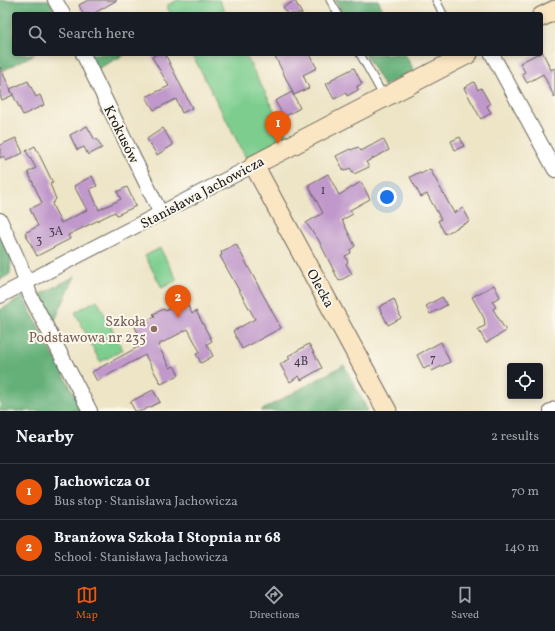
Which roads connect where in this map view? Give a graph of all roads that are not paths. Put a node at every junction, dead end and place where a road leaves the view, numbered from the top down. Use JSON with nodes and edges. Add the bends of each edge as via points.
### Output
{"nodes":[{"id":1,"x":55,"y":0,"type":"edge"},
{"id":2,"x":330,"y":0,"type":"edge"},
{"id":3,"x":436,"y":0,"type":"edge"},
{"id":4,"x":555,"y":10,"type":"edge"},
{"id":5,"x":62,"y":12,"type":"edge"},
{"id":6,"x":337,"y":12,"type":"edge"},
{"id":7,"x":442,"y":12,"type":"edge"},
{"id":8,"x":543,"y":16,"type":"edge"},
{"id":9,"x":84,"y":56,"type":"edge"},
{"id":10,"x":361,"y":56,"type":"edge"},
{"id":11,"x":463,"y":56,"type":"edge"},
{"id":12,"x":493,"y":56,"type":"edge"},
{"id":13,"x":384,"y":97,"type":"junction"},
{"id":14,"x":254,"y":166,"type":"junction"},
{"id":15,"x":555,"y":170,"type":"edge"},
{"id":16,"x":161,"y":214,"type":"junction"},
{"id":17,"x":0,"y":220,"type":"edge"},
{"id":18,"x":26,"y":283,"type":"junction"},
{"id":19,"x":0,"y":296,"type":"edge"},
{"id":20,"x":555,"y":409,"type":"edge"},
{"id":21,"x":90,"y":411,"type":"edge"},
{"id":22,"x":387,"y":411,"type":"edge"},
{"id":23,"x":550,"y":411,"type":"edge"}],
"edges":[{"from":1,"to":5,"type":"street"},
{"from":2,"to":6,"type":"lane"},
{"from":3,"to":7,"type":"lane"},
{"from":4,"to":8,"type":"street"},
{"from":9,"to":16,"type":"street","name":"Krokusów"},
{"from":10,"to":13,"type":"lane"},
{"from":11,"to":13,"type":"street","name":"Stanisława Jachowicza"},
{"from":12,"to":15,"type":"street"},
{"from":13,"to":14,"type":"street","name":"Stanisława Jachowicza"},
{"from":14,"to":16,"type":"street","name":"Stanisława Jachowicza"},
{"from":14,"to":22,"type":"street","name":"Olecka"},
{"from":16,"to":18,"type":"street","name":"Stanisława Jachowicza"},
{"from":17,"to":18,"type":"street"},
{"from":18,"to":19,"type":"street","name":"Stanisława Jachowicza"},
{"from":18,"to":21,"type":"street"},
{"from":20,"to":23,"type":"street"}]}
